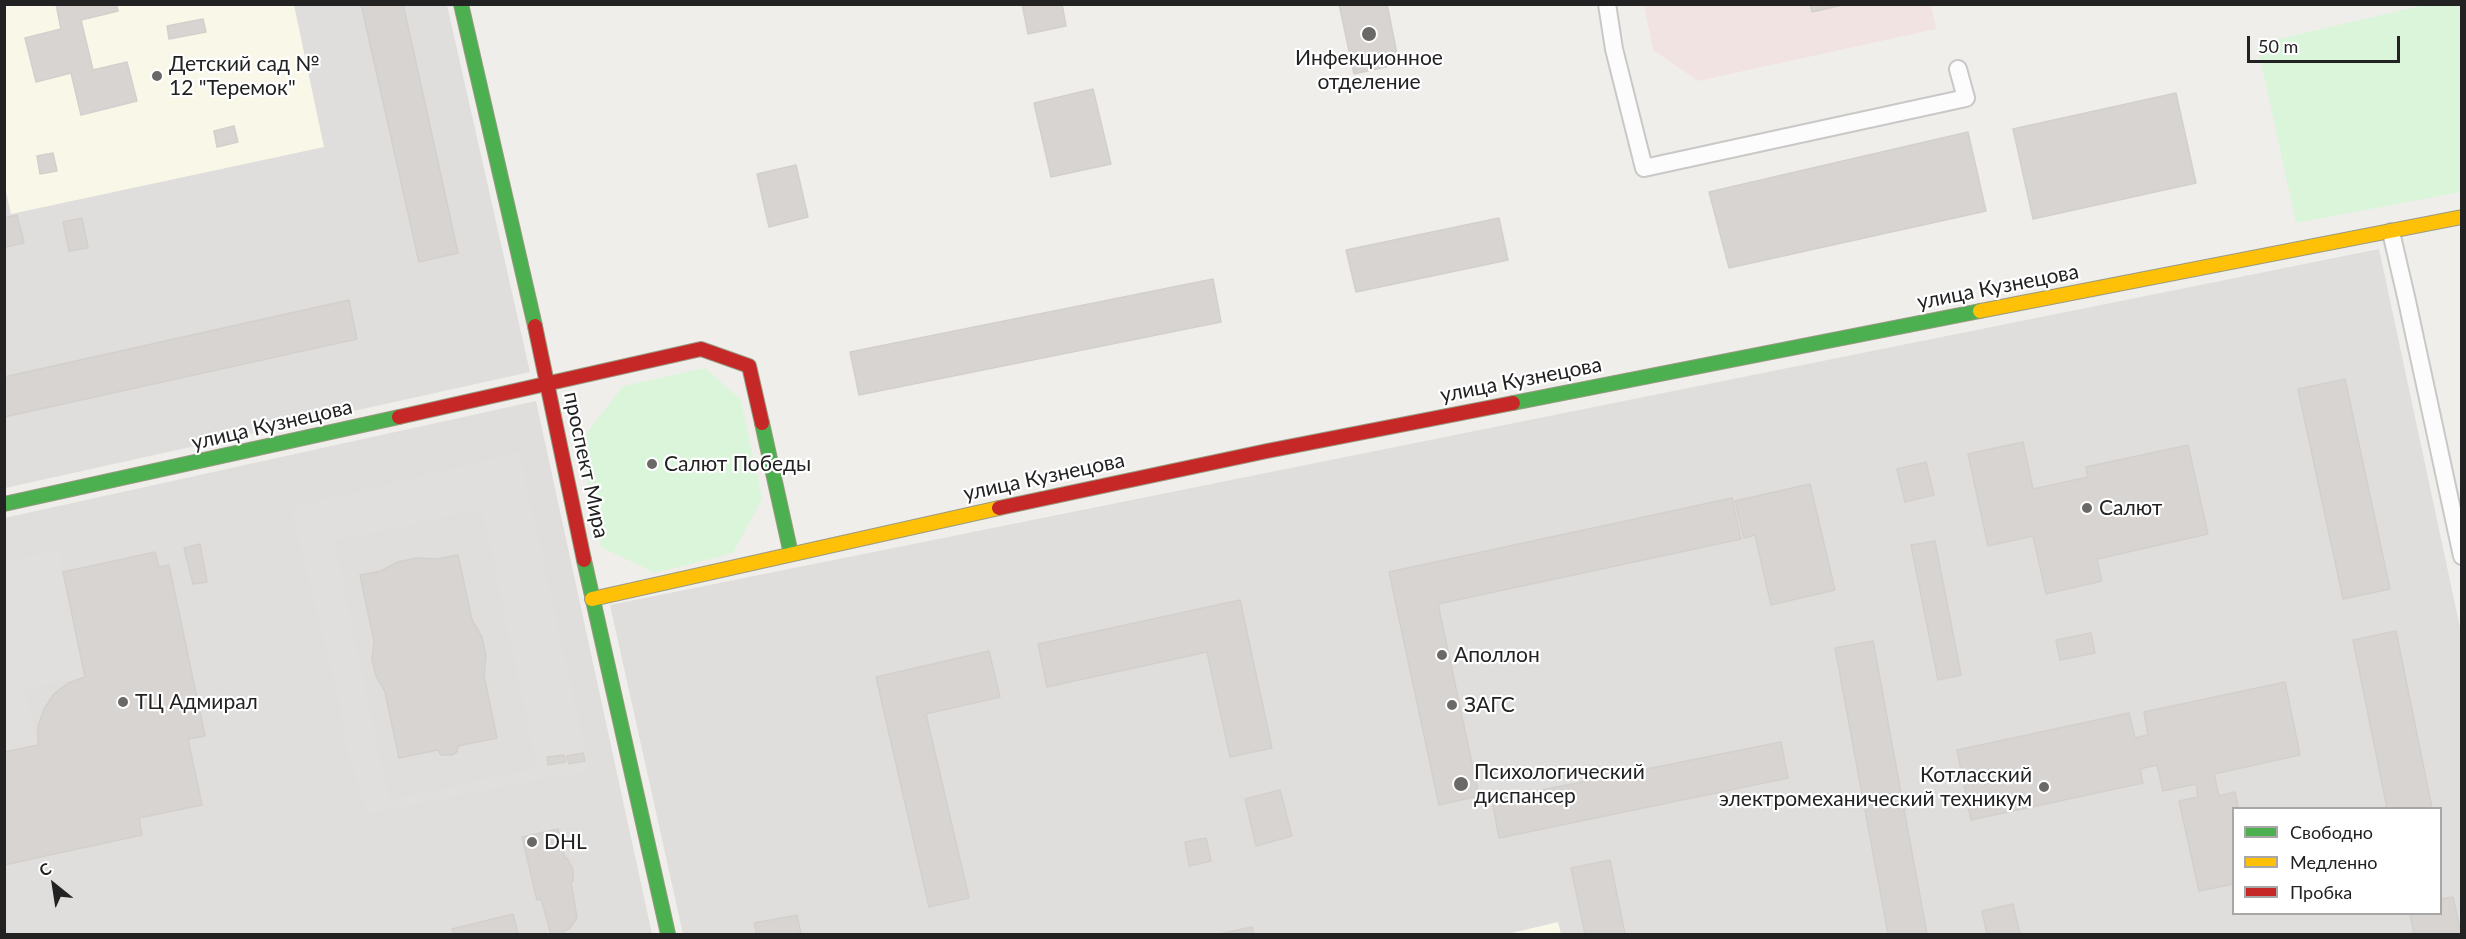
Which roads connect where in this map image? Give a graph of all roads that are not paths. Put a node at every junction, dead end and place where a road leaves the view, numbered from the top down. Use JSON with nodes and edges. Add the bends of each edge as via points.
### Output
{"nodes":[{"id":1,"x":461,"y":4,"type":"edge"},
{"id":2,"x":1607,"y":4,"type":"edge"},
{"id":3,"x":1958,"y":69,"type":"dead end"},
{"id":4,"x":2462,"y":217,"type":"edge"},
{"id":5,"x":2391,"y":232,"type":"junction"},
{"id":6,"x":548,"y":383,"type":"junction"},
{"id":7,"x":4,"y":504,"type":"edge"},
{"id":8,"x":791,"y":554,"type":"junction"},
{"id":9,"x":2462,"y":556,"type":"edge"},
{"id":10,"x":592,"y":599,"type":"junction"},
{"id":11,"x":668,"y":934,"type":"edge"}],
"edges":[{"from":1,"to":6,"type":"street","name":"проспект Мира"},
{"from":2,"to":3,"type":"street","via":[[1644,168],[1966,98]]},
{"from":4,"to":5,"type":"street","name":"улица Кузнецова"},
{"from":5,"to":8,"type":"street","name":"улица Кузнецова","via":[[1267,451]]},
{"from":5,"to":9,"type":"street"},
{"from":6,"to":7,"type":"street","name":"улица Кузнецова"},
{"from":6,"to":8,"type":"street","name":"улица Кузнецова","via":[[701,349],[749,366]]},
{"from":6,"to":10,"type":"street","name":"проспект Мира"},
{"from":8,"to":10,"type":"street","name":"улица Кузнецова"},
{"from":10,"to":11,"type":"street","name":"проспект Мира"}]}
